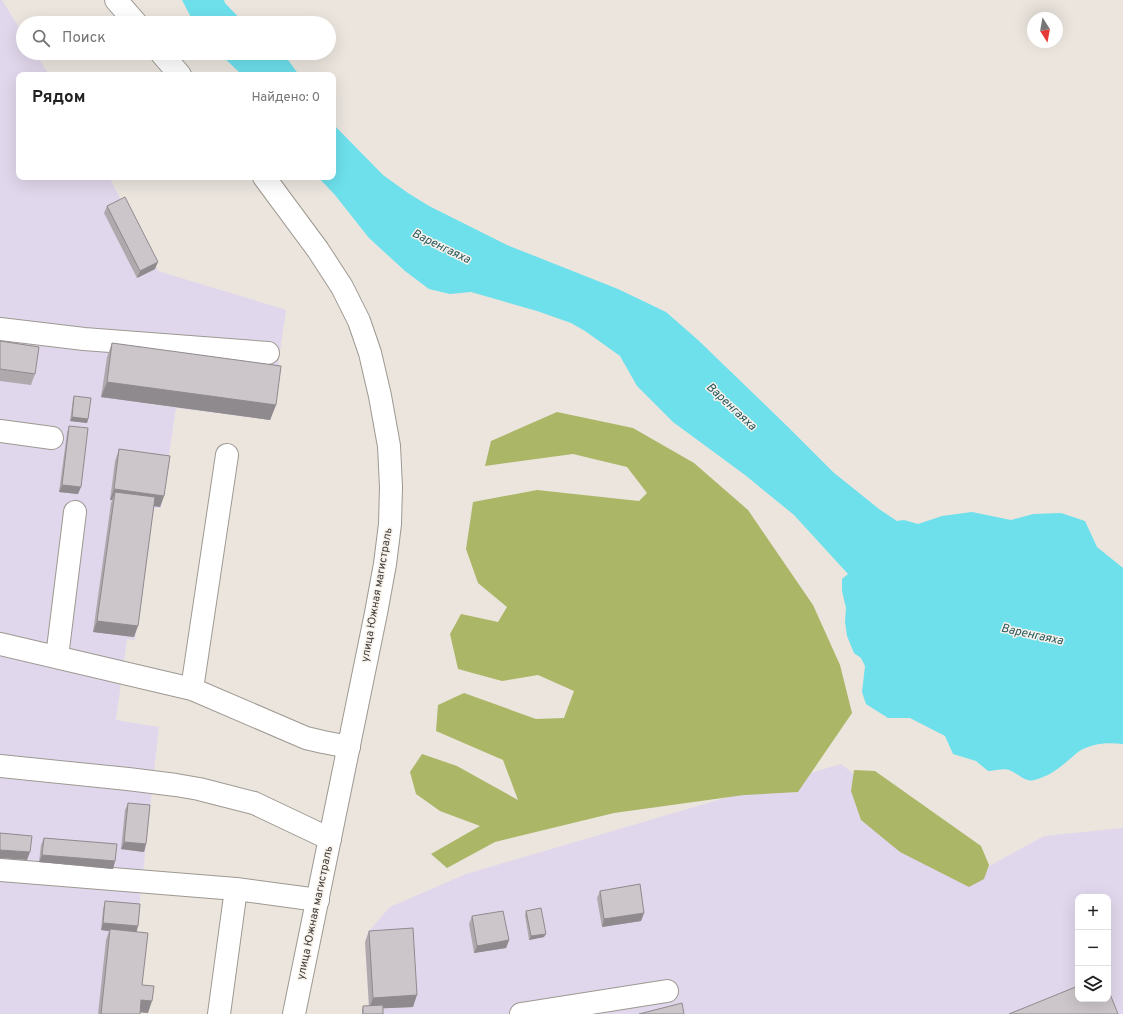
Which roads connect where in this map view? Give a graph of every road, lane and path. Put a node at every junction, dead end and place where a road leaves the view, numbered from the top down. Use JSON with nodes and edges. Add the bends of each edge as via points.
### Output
{"nodes":[{"id":1,"x":116,"y":0,"type":"edge"},
{"id":2,"x":130,"y":16,"type":"edge"},
{"id":3,"x":167,"y":60,"type":"edge"},
{"id":4,"x":177,"y":72,"type":"edge"},
{"id":5,"x":266,"y":180,"type":"edge"},
{"id":6,"x":0,"y":329,"type":"edge"},
{"id":7,"x":268,"y":353,"type":"dead end"},
{"id":8,"x":0,"y":431,"type":"edge"},
{"id":9,"x":52,"y":438,"type":"dead end"},
{"id":10,"x":227,"y":455,"type":"dead end"},
{"id":11,"x":75,"y":512,"type":"dead end"},
{"id":12,"x":0,"y":644,"type":"edge"},
{"id":13,"x":57,"y":657,"type":"junction"},
{"id":14,"x":192,"y":689,"type":"junction"},
{"id":15,"x":349,"y":747,"type":"junction"},
{"id":16,"x":0,"y":766,"type":"edge"},
{"id":17,"x":330,"y":839,"type":"junction"},
{"id":18,"x":0,"y":870,"type":"edge"},
{"id":19,"x":236,"y":889,"type":"junction"},
{"id":20,"x":318,"y":900,"type":"junction"},
{"id":21,"x":667,"y":991,"type":"dead end"},
{"id":22,"x":219,"y":1014,"type":"edge"},
{"id":23,"x":294,"y":1014,"type":"edge"},
{"id":24,"x":521,"y":1014,"type":"edge"}],
"edges":[{"from":1,"to":2,"type":"main road"},
{"from":3,"to":4,"type":"main road"},
{"from":5,"to":15,"type":"main road","name":"улица Южная магистраль","via":[[318,250],[342,288],[358,321],[370,352],[389,446],[391,495],[385,564]]},
{"from":6,"to":7,"type":"main road","via":[[84,339]]},
{"from":8,"to":9,"type":"main road"},
{"from":10,"to":14,"type":"main road"},
{"from":11,"to":13,"type":"main road"},
{"from":12,"to":13,"type":"main road"},
{"from":13,"to":14,"type":"main road"},
{"from":14,"to":15,"type":"main road","via":[[306,738]]},
{"from":15,"to":17,"type":"main road","name":"улица Южная магистраль"},
{"from":16,"to":17,"type":"main road","via":[[199,789],[254,803]]},
{"from":17,"to":20,"type":"main road","name":"улица Южная магистраль"},
{"from":18,"to":19,"type":"main road"},
{"from":19,"to":20,"type":"main road"},
{"from":19,"to":22,"type":"main road"},
{"from":20,"to":23,"type":"main road","name":"улица Южная магистраль"},
{"from":21,"to":24,"type":"main road"}]}
